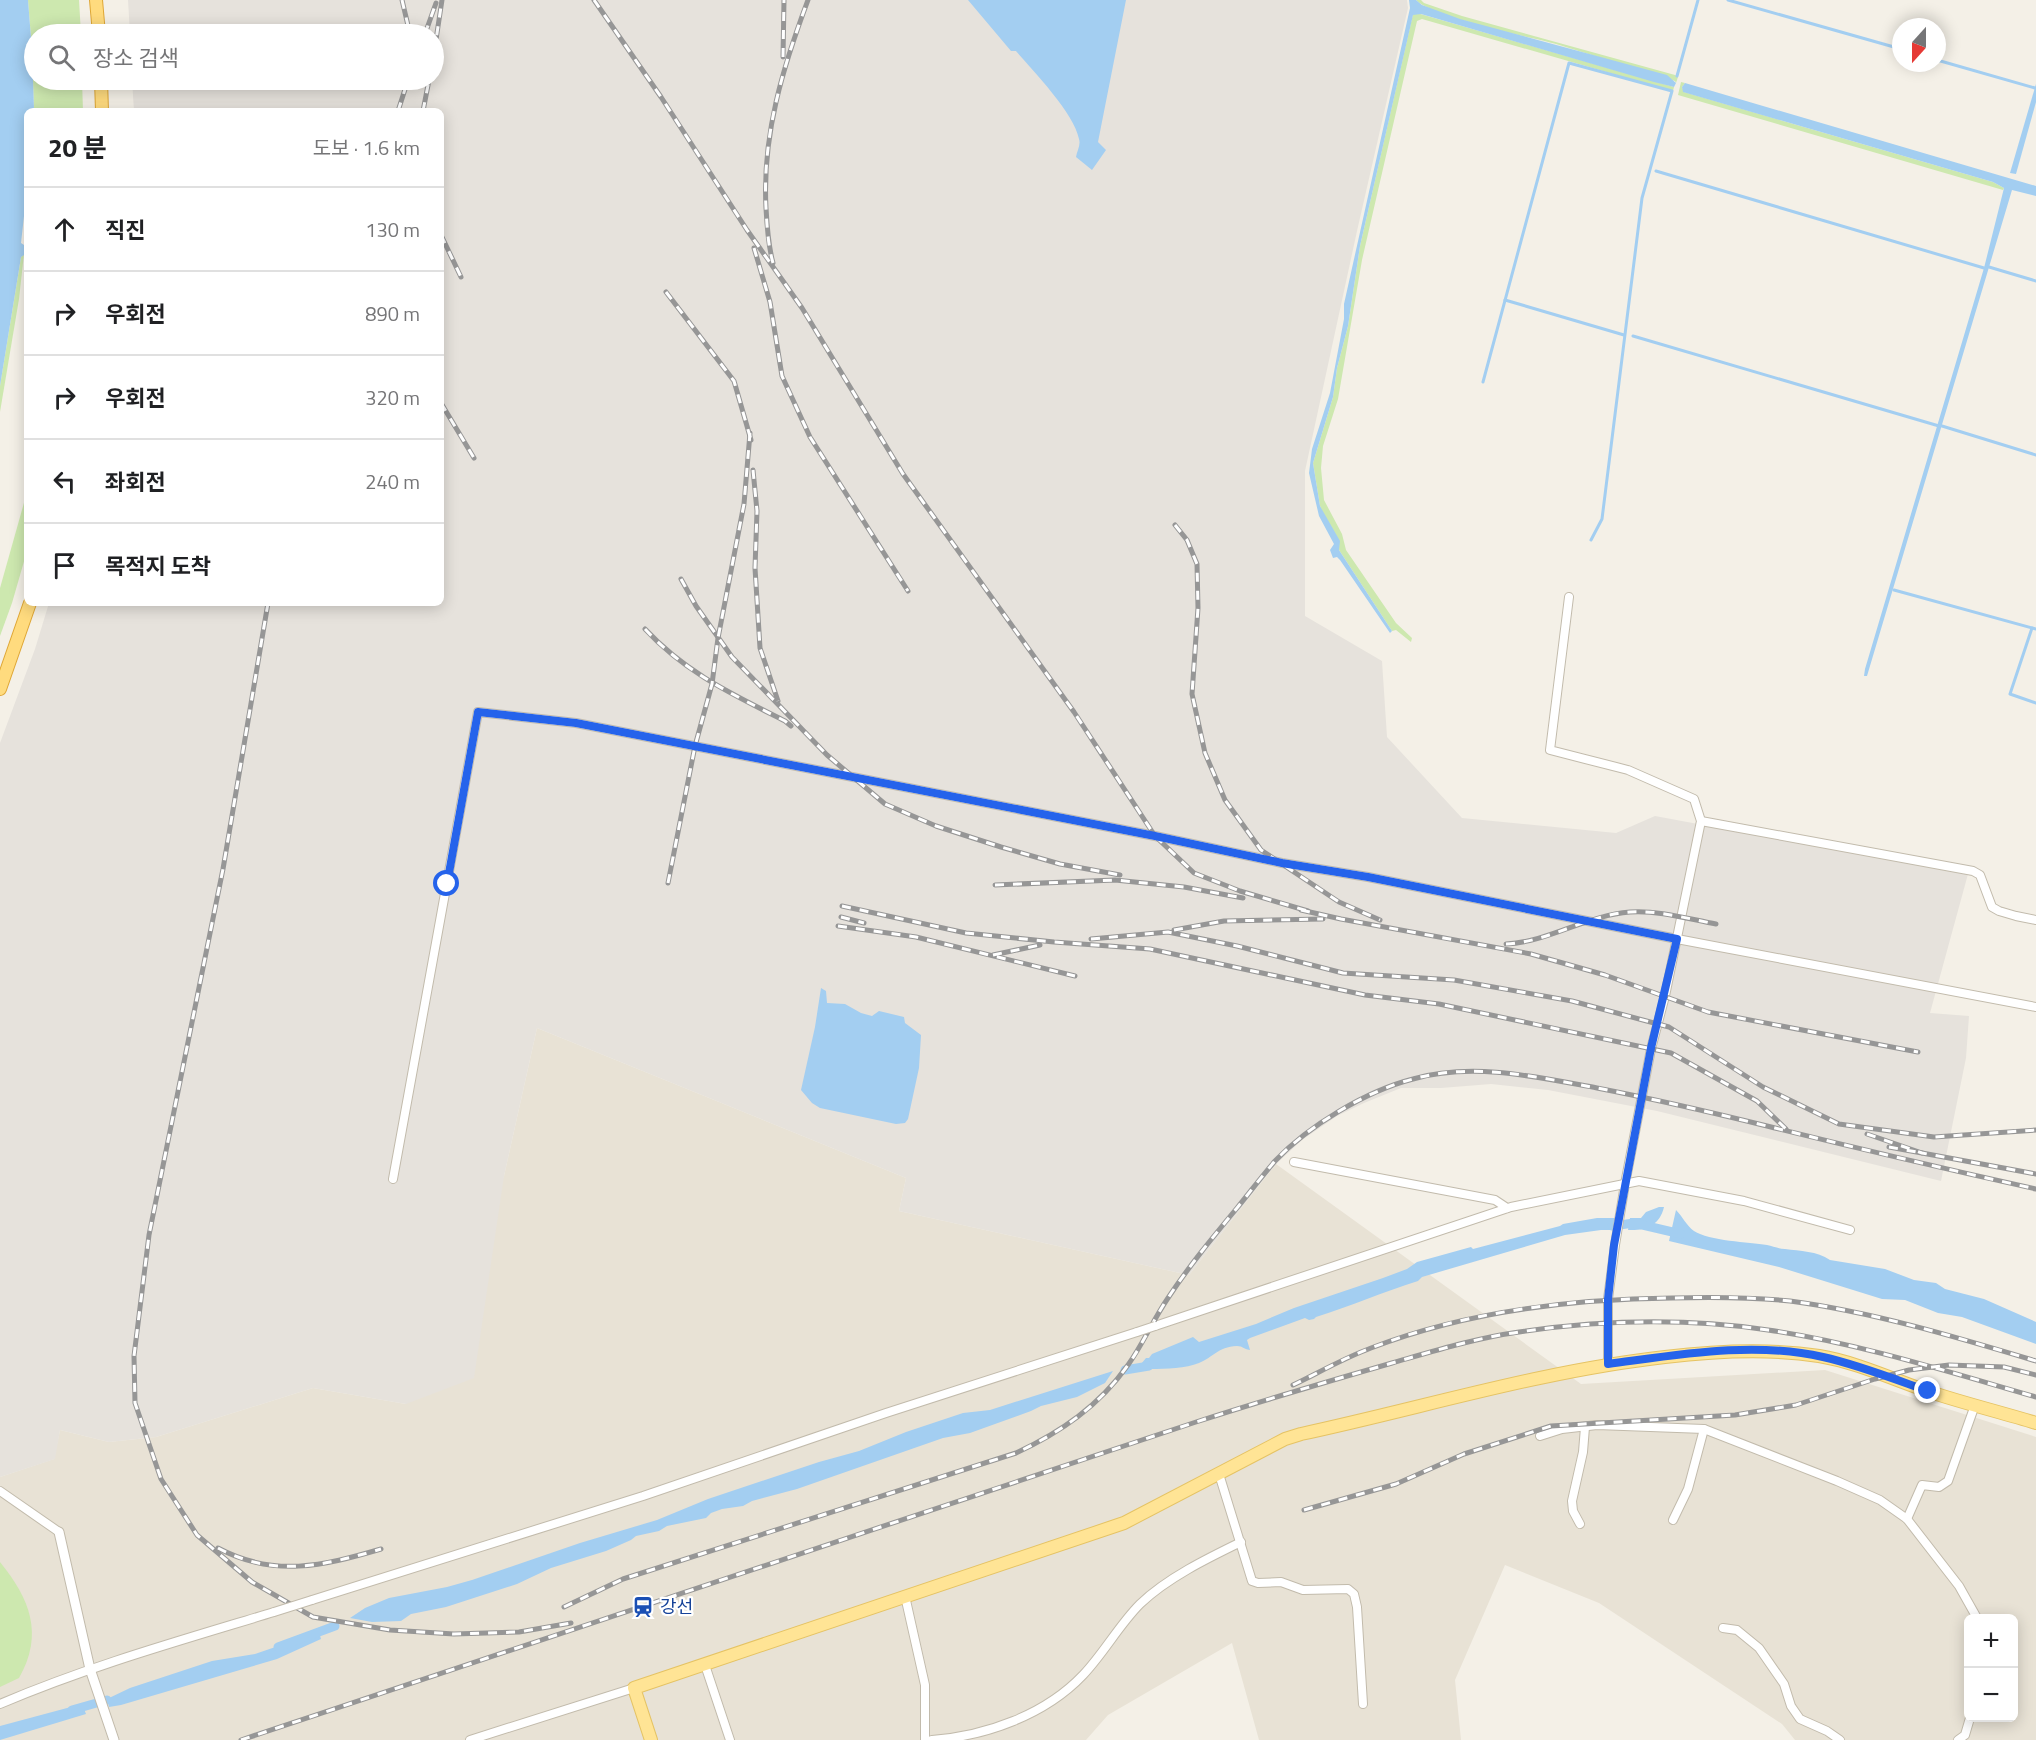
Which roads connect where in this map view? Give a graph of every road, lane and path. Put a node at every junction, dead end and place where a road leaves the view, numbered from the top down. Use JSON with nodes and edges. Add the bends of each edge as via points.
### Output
{"nodes":[{"id":1,"x":96,"y":0,"type":"edge"},
{"id":2,"x":98,"y":24,"type":"edge"},
{"id":3,"x":101,"y":90,"type":"edge"},
{"id":4,"x":102,"y":108,"type":"edge"},
{"id":5,"x":1569,"y":597,"type":"dead end"},
{"id":6,"x":29,"y":606,"type":"edge"},
{"id":7,"x":0,"y":688,"type":"edge"},
{"id":8,"x":1701,"y":821,"type":"junction"},
{"id":9,"x":2036,"y":920,"type":"edge"},
{"id":10,"x":1677,"y":939,"type":"junction"},
{"id":11,"x":2036,"y":1007,"type":"edge"},
{"id":12,"x":1294,"y":1162,"type":"dead end"},
{"id":13,"x":393,"y":1179,"type":"dead end"},
{"id":14,"x":1625,"y":1184,"type":"junction"},
{"id":15,"x":1507,"y":1208,"type":"junction"},
{"id":16,"x":1850,"y":1230,"type":"dead end"},
{"id":17,"x":1608,"y":1364,"type":"junction"},
{"id":18,"x":1976,"y":1405,"type":"junction"},
{"id":19,"x":2036,"y":1423,"type":"edge"},
{"id":20,"x":1585,"y":1427,"type":"junction"},
{"id":21,"x":1704,"y":1428,"type":"junction"},
{"id":22,"x":1540,"y":1436,"type":"dead end"},
{"id":23,"x":1219,"y":1474,"type":"junction"},
{"id":24,"x":0,"y":1491,"type":"edge"},
{"id":25,"x":1907,"y":1519,"type":"junction"},
{"id":26,"x":1673,"y":1520,"type":"dead end"},
{"id":27,"x":1580,"y":1524,"type":"dead end"},
{"id":28,"x":59,"y":1533,"type":"joint"},
{"id":29,"x":1241,"y":1542,"type":"junction"},
{"id":30,"x":905,"y":1596,"type":"junction"},
{"id":31,"x":1975,"y":1614,"type":"edge"},
{"id":32,"x":1723,"y":1628,"type":"dead end"},
{"id":33,"x":705,"y":1665,"type":"junction"},
{"id":34,"x":90,"y":1669,"type":"junction"},
{"id":35,"x":633,"y":1688,"type":"junction"},
{"id":36,"x":0,"y":1704,"type":"edge"},
{"id":37,"x":1363,"y":1704,"type":"dead end"},
{"id":38,"x":1969,"y":1722,"type":"edge"},
{"id":39,"x":114,"y":1740,"type":"edge"},
{"id":40,"x":470,"y":1740,"type":"edge"},
{"id":41,"x":651,"y":1740,"type":"edge"},
{"id":42,"x":730,"y":1740,"type":"edge"},
{"id":43,"x":925,"y":1740,"type":"edge"},
{"id":44,"x":932,"y":1740,"type":"edge"},
{"id":45,"x":1840,"y":1740,"type":"edge"},
{"id":46,"x":1959,"y":1740,"type":"edge"}],
"edges":[{"from":1,"to":2,"type":"highway"},
{"from":3,"to":4,"type":"highway"},
{"from":5,"to":8,"type":"street","via":[[1550,750],[1628,770],[1694,799]]},
{"from":6,"to":7,"type":"highway"},
{"from":8,"to":9,"type":"street","via":[[1973,872],[1980,875],[1992,907]]},
{"from":8,"to":10,"type":"street"},
{"from":10,"to":11,"type":"street"},
{"from":10,"to":13,"type":"street","via":[[576,723],[478,712]]},
{"from":10,"to":14,"type":"street"},
{"from":12,"to":15,"type":"street","via":[[1495,1200]]},
{"from":14,"to":15,"type":"street"},
{"from":14,"to":16,"type":"street","via":[[1639,1181],[1744,1201]]},
{"from":14,"to":17,"type":"street","via":[[1608,1299]]},
{"from":15,"to":34,"type":"street","bridge":true,"via":[[643,1496]]},
{"from":17,"to":18,"type":"main road","via":[[1718,1352],[1821,1356]]},
{"from":17,"to":23,"type":"main road","via":[[1301,1434]]},
{"from":18,"to":19,"type":"main road"},
{"from":18,"to":25,"type":"street","via":[[1948,1481],[1939,1487],[1922,1485]]},
{"from":20,"to":21,"type":"street"},
{"from":20,"to":22,"type":"street"},
{"from":20,"to":27,"type":"street","via":[[1572,1501]]},
{"from":21,"to":25,"type":"street","via":[[1880,1500]]},
{"from":21,"to":26,"type":"street","via":[[1685,1496]]},
{"from":23,"to":29,"type":"street"},
{"from":23,"to":30,"type":"main road","via":[[1124,1522]]},
{"from":24,"to":28,"type":"street"},
{"from":25,"to":31,"type":"street","via":[[1959,1586]]},
{"from":28,"to":34,"type":"street"},
{"from":29,"to":37,"type":"street","via":[[1252,1581],[1281,1582],[1303,1590],[1348,1589],[1354,1594]]},
{"from":29,"to":44,"type":"street","via":[[1157,1589],[1128,1618],[1085,1673],[1052,1700],[973,1735]]},
{"from":30,"to":33,"type":"main road"},
{"from":30,"to":43,"type":"street","via":[[925,1685]]},
{"from":32,"to":45,"type":"street","via":[[1737,1630],[1759,1648],[1784,1684],[1800,1719]]},
{"from":33,"to":35,"type":"main road"},
{"from":33,"to":42,"type":"street"},
{"from":34,"to":36,"type":"street"},
{"from":34,"to":39,"type":"street"},
{"from":35,"to":40,"type":"street"},
{"from":35,"to":41,"type":"main road"},
{"from":38,"to":46,"type":"street"}]}
